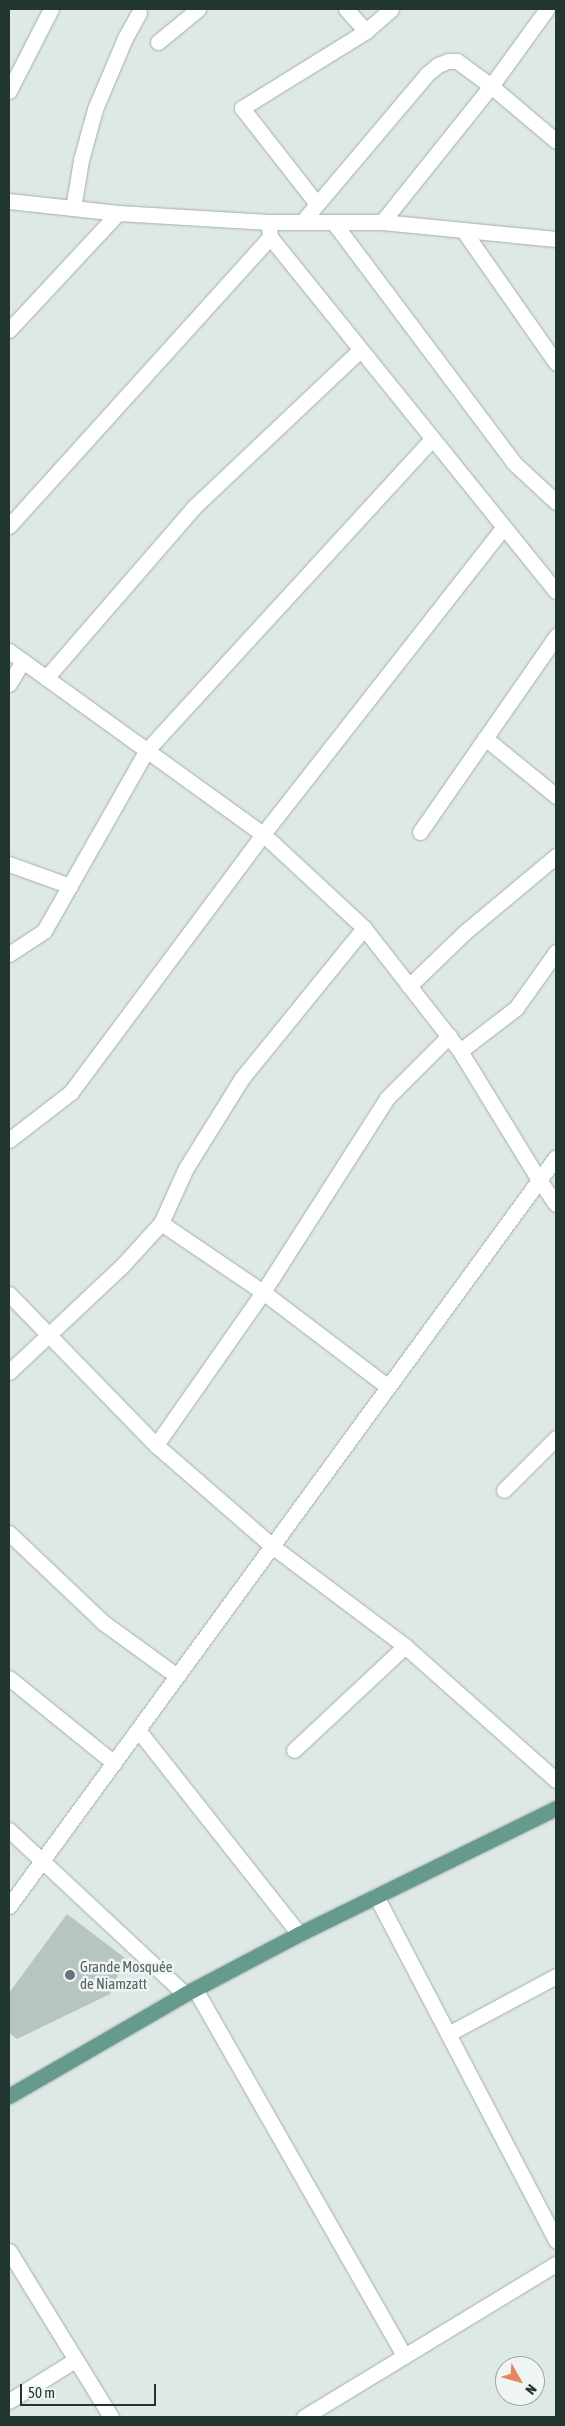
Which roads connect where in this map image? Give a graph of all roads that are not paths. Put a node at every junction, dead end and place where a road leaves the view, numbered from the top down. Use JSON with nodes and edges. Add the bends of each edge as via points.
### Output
{"nodes":[{"id":1,"x":51,"y":9,"type":"edge"},
{"id":2,"x":198,"y":9,"type":"edge"},
{"id":3,"x":346,"y":9,"type":"edge"},
{"id":4,"x":391,"y":9,"type":"edge"},
{"id":5,"x":546,"y":9,"type":"edge"},
{"id":6,"x":139,"y":13,"type":"dead end"},
{"id":7,"x":366,"y":32,"type":"junction"},
{"id":8,"x":158,"y":42,"type":"dead end"},
{"id":9,"x":491,"y":86,"type":"junction"},
{"id":10,"x":9,"y":91,"type":"edge"},
{"id":11,"x":556,"y":141,"type":"edge"},
{"id":12,"x":9,"y":201,"type":"edge"},
{"id":13,"x":317,"y":204,"type":"junction"},
{"id":14,"x":73,"y":208,"type":"junction"},
{"id":15,"x":118,"y":212,"type":"junction"},
{"id":16,"x":269,"y":222,"type":"junction"},
{"id":17,"x":302,"y":222,"type":"junction"},
{"id":18,"x":382,"y":222,"type":"junction"},
{"id":19,"x":334,"y":223,"type":"junction"},
{"id":20,"x":462,"y":230,"type":"junction"},
{"id":21,"x":270,"y":237,"type":"junction"},
{"id":22,"x":556,"y":239,"type":"edge"},
{"id":23,"x":9,"y":330,"type":"edge"},
{"id":24,"x":360,"y":350,"type":"junction"},
{"id":25,"x":556,"y":363,"type":"edge"},
{"id":26,"x":432,"y":439,"type":"junction"},
{"id":27,"x":556,"y":502,"type":"edge"},
{"id":28,"x":9,"y":526,"type":"edge"},
{"id":29,"x":503,"y":528,"type":"junction"},
{"id":30,"x":556,"y":591,"type":"edge"},
{"id":31,"x":556,"y":636,"type":"edge"},
{"id":32,"x":9,"y":651,"type":"edge"},
{"id":33,"x":23,"y":661,"type":"junction"},
{"id":34,"x":46,"y":678,"type":"junction"},
{"id":35,"x":9,"y":684,"type":"edge"},
{"id":36,"x":486,"y":738,"type":"junction"},
{"id":37,"x":147,"y":750,"type":"junction"},
{"id":38,"x":556,"y":796,"type":"edge"},
{"id":39,"x":420,"y":832,"type":"dead end"},
{"id":40,"x":263,"y":834,"type":"junction"},
{"id":41,"x":556,"y":856,"type":"edge"},
{"id":42,"x":9,"y":864,"type":"edge"},
{"id":43,"x":70,"y":886,"type":"junction"},
{"id":44,"x":364,"y":928,"type":"junction"},
{"id":45,"x":556,"y":952,"type":"edge"},
{"id":46,"x":9,"y":954,"type":"edge"},
{"id":47,"x":409,"y":986,"type":"junction"},
{"id":48,"x":449,"y":1036,"type":"junction"},
{"id":49,"x":460,"y":1051,"type":"junction"},
{"id":50,"x":9,"y":1140,"type":"edge"},
{"id":51,"x":556,"y":1157,"type":"edge"},
{"id":52,"x":539,"y":1180,"type":"junction"},
{"id":53,"x":556,"y":1204,"type":"edge"},
{"id":54,"x":160,"y":1223,"type":"junction"},
{"id":55,"x":263,"y":1292,"type":"junction"},
{"id":56,"x":9,"y":1294,"type":"edge"},
{"id":57,"x":47,"y":1334,"type":"junction"},
{"id":58,"x":9,"y":1372,"type":"edge"},
{"id":59,"x":388,"y":1387,"type":"junction"},
{"id":60,"x":556,"y":1438,"type":"edge"},
{"id":61,"x":156,"y":1445,"type":"junction"},
{"id":62,"x":504,"y":1490,"type":"dead end"},
{"id":63,"x":9,"y":1532,"type":"edge"},
{"id":64,"x":272,"y":1546,"type":"junction"},
{"id":65,"x":405,"y":1646,"type":"junction"},
{"id":66,"x":177,"y":1676,"type":"junction"},
{"id":67,"x":9,"y":1678,"type":"edge"},
{"id":68,"x":138,"y":1730,"type":"junction"},
{"id":69,"x":294,"y":1750,"type":"dead end"},
{"id":70,"x":114,"y":1763,"type":"junction"},
{"id":71,"x":556,"y":1780,"type":"edge"},
{"id":72,"x":556,"y":1808,"type":"edge"},
{"id":73,"x":9,"y":1830,"type":"edge"},
{"id":74,"x":42,"y":1861,"type":"junction"},
{"id":75,"x":376,"y":1896,"type":"junction"},
{"id":76,"x":10,"y":1901,"type":"edge"},
{"id":77,"x":298,"y":1934,"type":"junction"},
{"id":78,"x":556,"y":1976,"type":"edge"},
{"id":79,"x":190,"y":1992,"type":"junction"},
{"id":80,"x":448,"y":2034,"type":"junction"},
{"id":81,"x":9,"y":2096,"type":"edge"},
{"id":82,"x":556,"y":2241,"type":"edge"},
{"id":83,"x":9,"y":2251,"type":"edge"},
{"id":84,"x":556,"y":2264,"type":"edge"},
{"id":85,"x":404,"y":2356,"type":"junction"},
{"id":86,"x":75,"y":2360,"type":"junction"},
{"id":87,"x":9,"y":2401,"type":"edge"},
{"id":88,"x":111,"y":2417,"type":"edge"},
{"id":89,"x":304,"y":2417,"type":"edge"}],
"edges":[{"from":1,"to":10,"type":"street"},
{"from":2,"to":8,"type":"street"},
{"from":3,"to":7,"type":"street"},
{"from":4,"to":7,"type":"street"},
{"from":5,"to":9,"type":"street"},
{"from":6,"to":14,"type":"street","via":[[95,109],[81,160]]},
{"from":7,"to":13,"type":"street","via":[[242,108]]},
{"from":9,"to":11,"type":"street"},
{"from":9,"to":13,"type":"street","via":[[457,61],[438,65]]},
{"from":9,"to":18,"type":"street"},
{"from":12,"to":14,"type":"street"},
{"from":13,"to":17,"type":"street"},
{"from":14,"to":15,"type":"street"},
{"from":15,"to":16,"type":"street"},
{"from":15,"to":23,"type":"street"},
{"from":16,"to":17,"type":"street"},
{"from":16,"to":21,"type":"street"},
{"from":17,"to":19,"type":"street"},
{"from":18,"to":19,"type":"street"},
{"from":18,"to":20,"type":"street"},
{"from":19,"to":27,"type":"street","via":[[514,463]]},
{"from":20,"to":22,"type":"street"},
{"from":20,"to":25,"type":"street"},
{"from":21,"to":24,"type":"street"},
{"from":21,"to":28,"type":"street"},
{"from":24,"to":26,"type":"street"},
{"from":24,"to":34,"type":"street","via":[[194,507]]},
{"from":26,"to":29,"type":"street"},
{"from":26,"to":37,"type":"street"},
{"from":29,"to":30,"type":"street"},
{"from":29,"to":40,"type":"street"},
{"from":31,"to":36,"type":"street"},
{"from":32,"to":33,"type":"street"},
{"from":33,"to":34,"type":"street"},
{"from":33,"to":35,"type":"street"},
{"from":34,"to":37,"type":"street"},
{"from":36,"to":38,"type":"street"},
{"from":36,"to":39,"type":"street"},
{"from":37,"to":40,"type":"street"},
{"from":37,"to":43,"type":"street"},
{"from":40,"to":44,"type":"street"},
{"from":40,"to":50,"type":"street","via":[[71,1092]]},
{"from":41,"to":47,"type":"street","via":[[465,932]]},
{"from":42,"to":43,"type":"street"},
{"from":43,"to":46,"type":"street","via":[[44,931]]},
{"from":44,"to":47,"type":"street"},
{"from":44,"to":54,"type":"street","via":[[242,1078],[186,1168]]},
{"from":45,"to":49,"type":"street","via":[[516,1008]]},
{"from":47,"to":48,"type":"street"},
{"from":48,"to":49,"type":"street"},
{"from":48,"to":55,"type":"street","via":[[387,1098]]},
{"from":49,"to":52,"type":"street"},
{"from":51,"to":52,"type":"street"},
{"from":52,"to":53,"type":"street"},
{"from":52,"to":59,"type":"street"},
{"from":54,"to":55,"type":"street"},
{"from":54,"to":57,"type":"street","via":[[121,1267]]},
{"from":55,"to":59,"type":"street"},
{"from":55,"to":61,"type":"street"},
{"from":56,"to":57,"type":"street"},
{"from":57,"to":58,"type":"street"},
{"from":57,"to":61,"type":"street"},
{"from":59,"to":64,"type":"street"},
{"from":60,"to":62,"type":"street"},
{"from":61,"to":64,"type":"street"},
{"from":63,"to":66,"type":"street","via":[[104,1623]]},
{"from":64,"to":65,"type":"street"},
{"from":64,"to":66,"type":"street"},
{"from":65,"to":69,"type":"street"},
{"from":65,"to":71,"type":"street"},
{"from":66,"to":68,"type":"street"},
{"from":67,"to":70,"type":"street"},
{"from":68,"to":70,"type":"street"},
{"from":68,"to":77,"type":"street"},
{"from":70,"to":74,"type":"street"},
{"from":72,"to":75,"type":"main road"},
{"from":73,"to":74,"type":"street"},
{"from":74,"to":76,"type":"street"},
{"from":74,"to":79,"type":"street"},
{"from":75,"to":77,"type":"main road"},
{"from":75,"to":80,"type":"street"},
{"from":77,"to":79,"type":"main road"},
{"from":78,"to":80,"type":"street"},
{"from":79,"to":81,"type":"main road"},
{"from":79,"to":85,"type":"street"},
{"from":80,"to":82,"type":"street"},
{"from":83,"to":86,"type":"street"},
{"from":84,"to":85,"type":"street"},
{"from":85,"to":89,"type":"street"},
{"from":86,"to":87,"type":"street"},
{"from":86,"to":88,"type":"street"}]}
